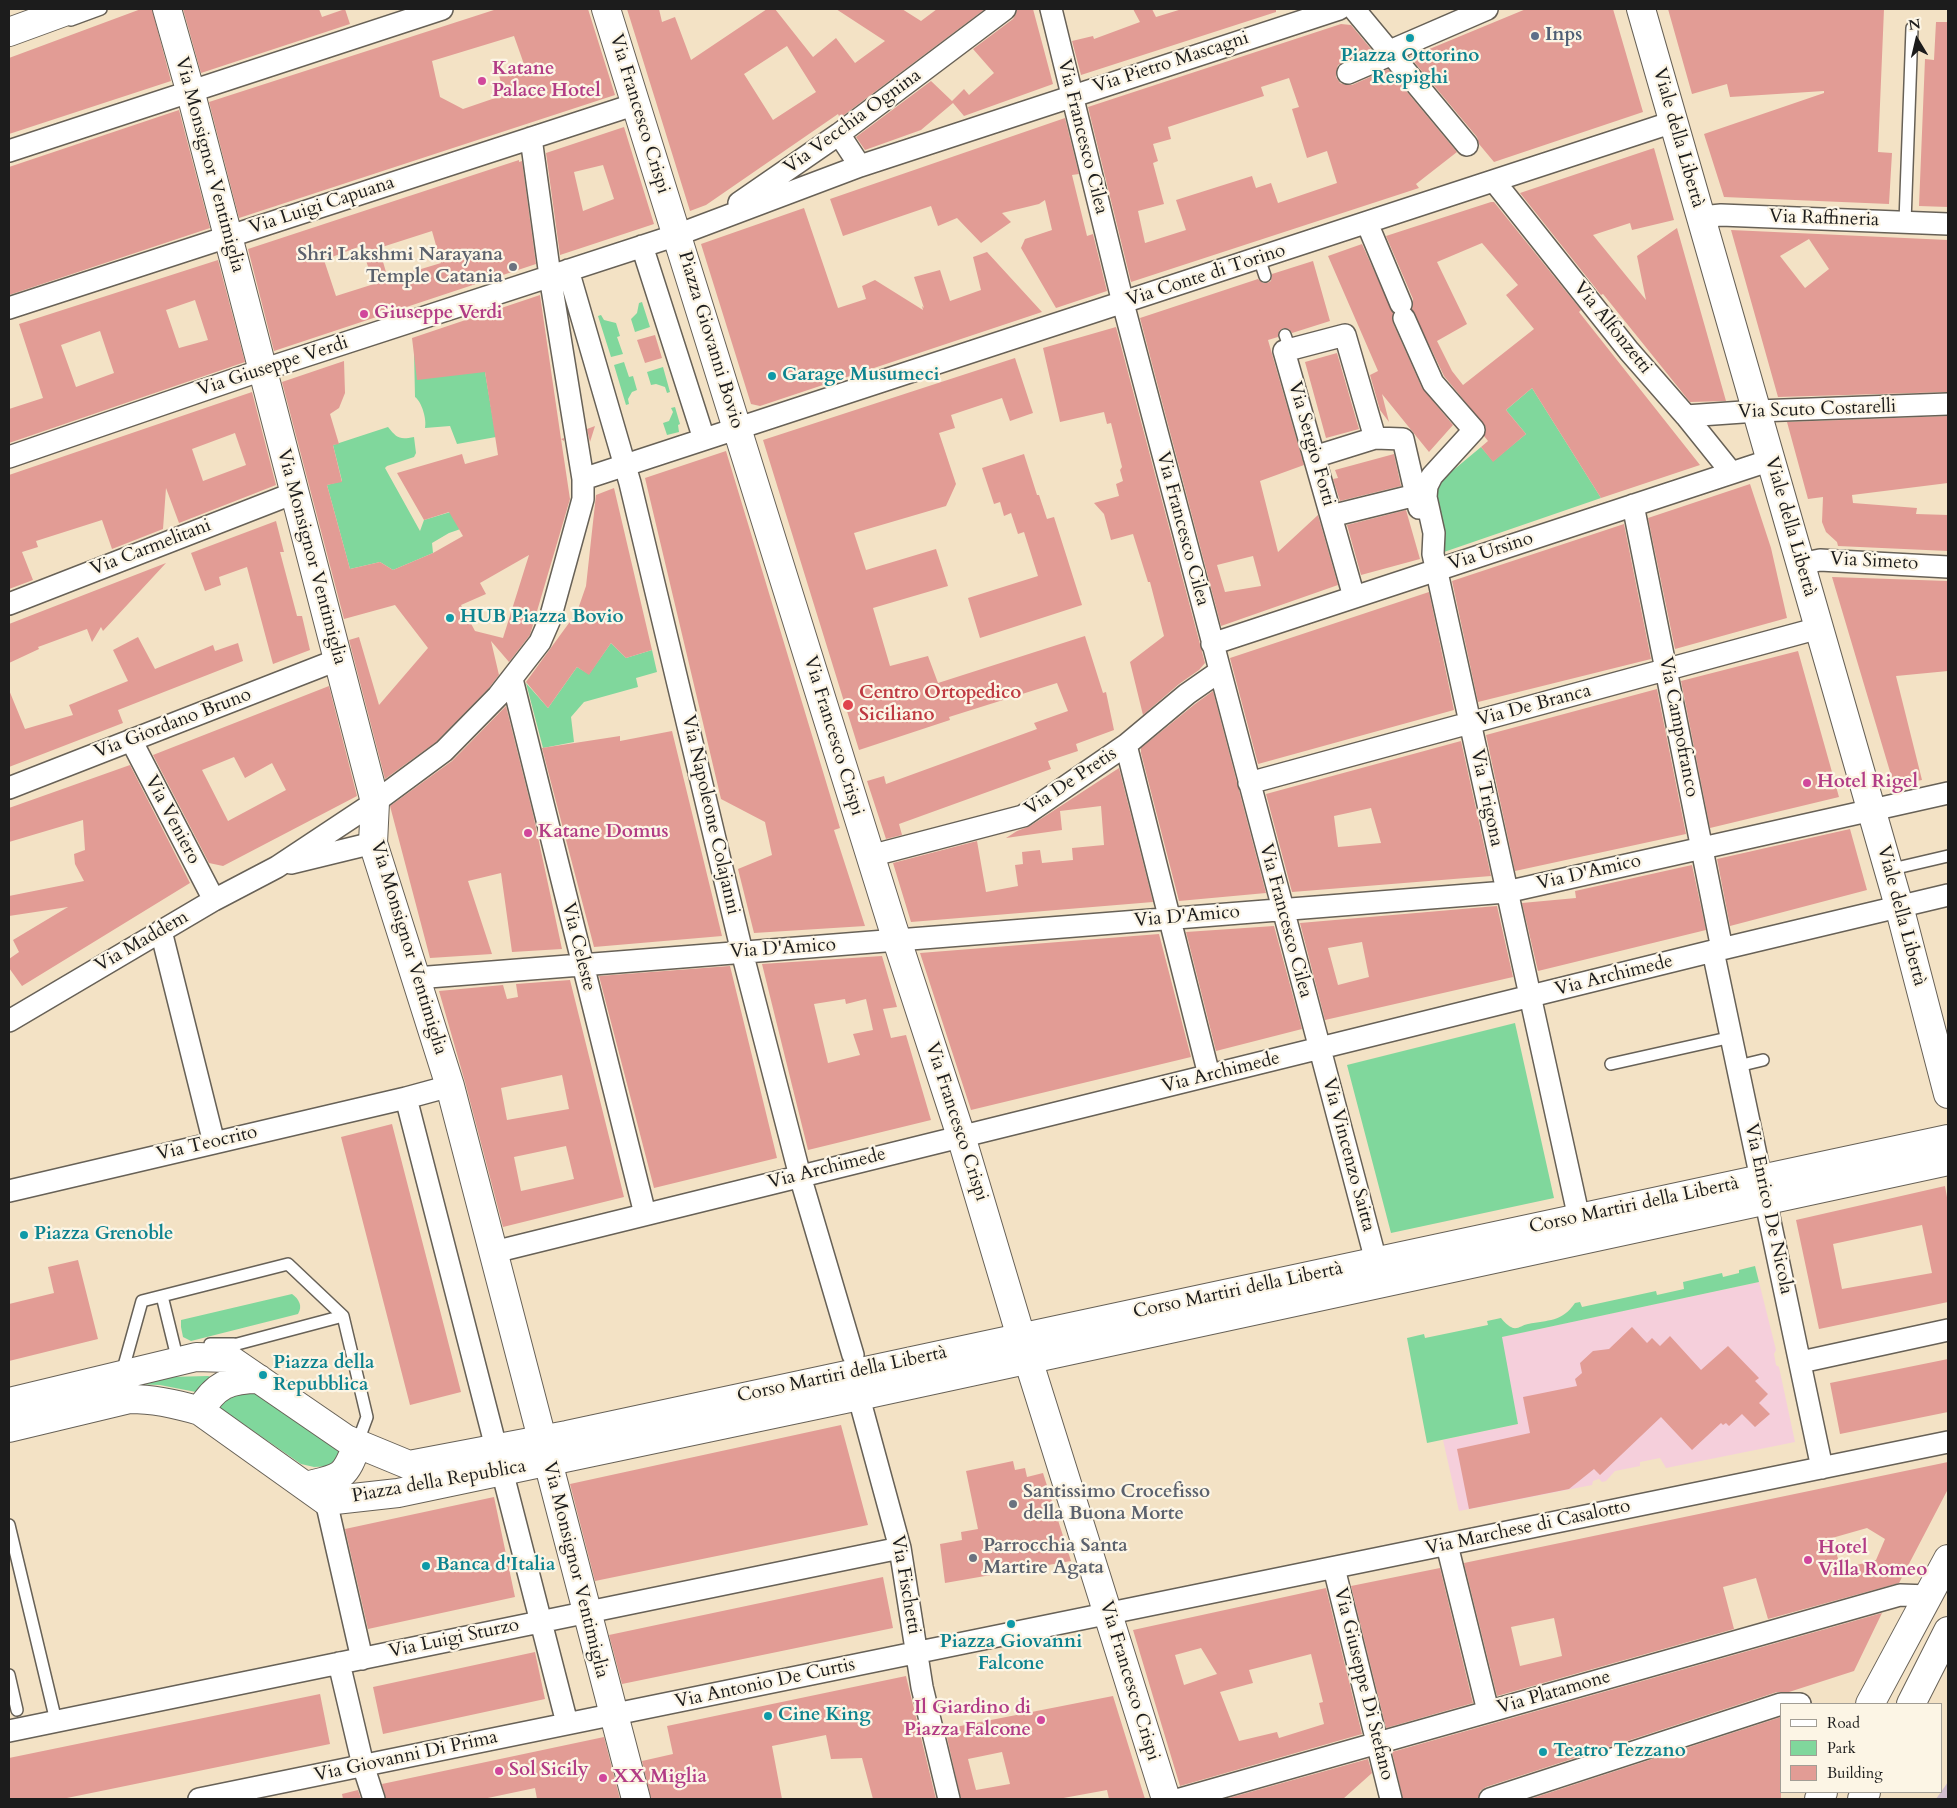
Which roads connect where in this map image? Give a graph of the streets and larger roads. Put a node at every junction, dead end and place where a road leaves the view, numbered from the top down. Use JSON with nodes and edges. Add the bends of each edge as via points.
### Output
{"nodes":[{"id":1,"x":72,"y":9,"type":"edge"},
{"id":2,"x":167,"y":9,"type":"edge"},
{"id":3,"x":442,"y":9,"type":"edge"},
{"id":4,"x":606,"y":9,"type":"edge"},
{"id":5,"x":1005,"y":9,"type":"edge"},
{"id":6,"x":1051,"y":9,"type":"edge"},
{"id":7,"x":1340,"y":9,"type":"edge"},
{"id":8,"x":1354,"y":9,"type":"edge"},
{"id":9,"x":1487,"y":9,"type":"edge"},
{"id":10,"x":1641,"y":9,"type":"edge"},
{"id":11,"x":9,"y":32,"type":"edge"},
{"id":12,"x":1393,"y":56,"type":"junction"},
{"id":13,"x":1348,"y":73,"type":"dead end"},
{"id":14,"x":190,"y":90,"type":"junction"},
{"id":15,"x":1072,"y":96,"type":"junction"},
{"id":16,"x":636,"y":104,"type":"junction"},
{"id":17,"x":1673,"y":122,"type":"junction"},
{"id":18,"x":839,"y":134,"type":"junction"},
{"id":19,"x":531,"y":138,"type":"junction"},
{"id":20,"x":1467,"y":145,"type":"dead end"},
{"id":21,"x":9,"y":151,"type":"edge"},
{"id":22,"x":860,"y":166,"type":"junction"},
{"id":23,"x":1494,"y":181,"type":"junction"},
{"id":24,"x":1701,"y":217,"type":"junction"},
{"id":25,"x":1367,"y":223,"type":"junction"},
{"id":26,"x":1948,"y":224,"type":"edge"},
{"id":27,"x":681,"y":227,"type":"junction"},
{"id":28,"x":228,"y":237,"type":"junction"},
{"id":29,"x":642,"y":246,"type":"junction"},
{"id":30,"x":551,"y":271,"type":"junction"},
{"id":31,"x":1122,"y":303,"type":"junction"},
{"id":32,"x":9,"y":308,"type":"edge"},
{"id":33,"x":262,"y":370,"type":"junction"},
{"id":34,"x":598,"y":370,"type":"junction"},
{"id":35,"x":566,"y":376,"type":"junction"},
{"id":36,"x":1948,"y":404,"type":"edge"},
{"id":37,"x":1757,"y":411,"type":"junction"},
{"id":38,"x":1686,"y":416,"type":"junction"},
{"id":39,"x":740,"y":437,"type":"junction"},
{"id":40,"x":1375,"y":438,"type":"junction"},
{"id":41,"x":704,"y":439,"type":"junction"},
{"id":42,"x":9,"y":457,"type":"edge"},
{"id":43,"x":1314,"y":457,"type":"junction"},
{"id":44,"x":1770,"y":460,"type":"junction"},
{"id":45,"x":1732,"y":472,"type":"junction"},
{"id":46,"x":628,"y":474,"type":"junction"},
{"id":47,"x":583,"y":489,"type":"junction"},
{"id":48,"x":294,"y":493,"type":"junction"},
{"id":49,"x":1416,"y":495,"type":"junction"},
{"id":50,"x":1633,"y":505,"type":"junction"},
{"id":51,"x":1331,"y":516,"type":"junction"},
{"id":52,"x":1434,"y":562,"type":"junction"},
{"id":53,"x":1800,"y":564,"type":"junction"},
{"id":54,"x":1948,"y":567,"type":"edge"},
{"id":55,"x":1354,"y":597,"type":"junction"},
{"id":56,"x":9,"y":604,"type":"edge"},
{"id":57,"x":1819,"y":628,"type":"junction"},
{"id":58,"x":1212,"y":644,"type":"junction"},
{"id":59,"x":337,"y":660,"type":"junction"},
{"id":60,"x":1666,"y":669,"type":"junction"},
{"id":61,"x":1220,"y":671,"type":"junction"},
{"id":62,"x":512,"y":679,"type":"junction"},
{"id":63,"x":1470,"y":724,"type":"junction"},
{"id":64,"x":131,"y":740,"type":"junction"},
{"id":65,"x":1126,"y":745,"type":"junction"},
{"id":66,"x":1249,"y":783,"type":"junction"},
{"id":67,"x":9,"y":788,"type":"edge"},
{"id":68,"x":1948,"y":793,"type":"edge"},
{"id":69,"x":375,"y":802,"type":"junction"},
{"id":70,"x":1871,"y":811,"type":"junction"},
{"id":71,"x":373,"y":843,"type":"junction"},
{"id":72,"x":1702,"y":848,"type":"junction"},
{"id":73,"x":870,"y":856,"type":"junction"},
{"id":74,"x":277,"y":867,"type":"junction"},
{"id":75,"x":1506,"y":892,"type":"junction"},
{"id":76,"x":1948,"y":895,"type":"edge"},
{"id":77,"x":214,"y":900,"type":"junction"},
{"id":78,"x":1899,"y":906,"type":"junction"},
{"id":79,"x":1282,"y":910,"type":"junction"},
{"id":80,"x":1170,"y":918,"type":"junction"},
{"id":81,"x":161,"y":932,"type":"junction"},
{"id":82,"x":897,"y":940,"type":"junction"},
{"id":83,"x":1718,"y":950,"type":"junction"},
{"id":84,"x":742,"y":952,"type":"junction"},
{"id":85,"x":582,"y":964,"type":"junction"},
{"id":86,"x":416,"y":978,"type":"junction"},
{"id":87,"x":1529,"y":997,"type":"junction"},
{"id":88,"x":9,"y":1021,"type":"edge"},
{"id":89,"x":1319,"y":1049,"type":"junction"},
{"id":90,"x":1942,"y":1049,"type":"edge"},
{"id":91,"x":1209,"y":1076,"type":"junction"},
{"id":92,"x":450,"y":1086,"type":"junction"},
{"id":93,"x":1948,"y":1094,"type":"edge"},
{"id":94,"x":406,"y":1098,"type":"junction"},
{"id":95,"x":961,"y":1136,"type":"junction"},
{"id":96,"x":214,"y":1142,"type":"junction"},
{"id":97,"x":1943,"y":1151,"type":"edge"},
{"id":98,"x":800,"y":1176,"type":"junction"},
{"id":99,"x":1764,"y":1190,"type":"junction"},
{"id":100,"x":9,"y":1191,"type":"edge"},
{"id":101,"x":645,"y":1214,"type":"junction"},
{"id":102,"x":1581,"y":1229,"type":"junction"},
{"id":103,"x":494,"y":1252,"type":"junction"},
{"id":104,"x":1376,"y":1261,"type":"junction"},
{"id":105,"x":1948,"y":1330,"type":"edge"},
{"id":106,"x":1025,"y":1348,"type":"junction"},
{"id":107,"x":1801,"y":1362,"type":"junction"},
{"id":108,"x":130,"y":1373,"type":"junction"},
{"id":109,"x":855,"y":1375,"type":"junction"},
{"id":110,"x":259,"y":1380,"type":"junction"},
{"id":111,"x":9,"y":1402,"type":"edge"},
{"id":112,"x":200,"y":1412,"type":"junction"},
{"id":113,"x":9,"y":1428,"type":"edge"},
{"id":114,"x":1948,"y":1442,"type":"edge"},
{"id":115,"x":356,"y":1444,"type":"junction"},
{"id":116,"x":545,"y":1451,"type":"junction"},
{"id":117,"x":500,"y":1460,"type":"junction"},
{"id":118,"x":1822,"y":1468,"type":"junction"},
{"id":119,"x":316,"y":1494,"type":"junction"},
{"id":120,"x":1447,"y":1545,"type":"junction"},
{"id":121,"x":900,"y":1548,"type":"junction"},
{"id":122,"x":1948,"y":1559,"type":"edge"},
{"id":123,"x":1334,"y":1568,"type":"junction"},
{"id":124,"x":1929,"y":1596,"type":"junction"},
{"id":125,"x":586,"y":1612,"type":"junction"},
{"id":126,"x":1108,"y":1615,"type":"junction"},
{"id":127,"x":542,"y":1622,"type":"junction"},
{"id":128,"x":1948,"y":1632,"type":"edge"},
{"id":129,"x":917,"y":1653,"type":"junction"},
{"id":130,"x":362,"y":1658,"type":"junction"},
{"id":131,"x":339,"y":1663,"type":"junction"},
{"id":132,"x":1871,"y":1703,"type":"edge"},
{"id":133,"x":1912,"y":1703,"type":"edge"},
{"id":134,"x":1780,"y":1704,"type":"edge"},
{"id":135,"x":1488,"y":1712,"type":"junction"},
{"id":136,"x":613,"y":1715,"type":"junction"},
{"id":137,"x":567,"y":1723,"type":"junction"},
{"id":138,"x":9,"y":1731,"type":"edge"},
{"id":139,"x":1377,"y":1742,"type":"junction"},
{"id":140,"x":363,"y":1765,"type":"junction"},
{"id":141,"x":200,"y":1799,"type":"edge"},
{"id":142,"x":374,"y":1799,"type":"edge"},
{"id":143,"x":636,"y":1799,"type":"edge"},
{"id":144,"x":950,"y":1799,"type":"edge"},
{"id":145,"x":1166,"y":1799,"type":"edge"},
{"id":146,"x":1180,"y":1799,"type":"edge"},
{"id":147,"x":1391,"y":1799,"type":"edge"},
{"id":148,"x":1490,"y":1799,"type":"edge"}],
"edges":[{"from":1,"to":11,"type":"main road"},
{"from":2,"to":14,"type":"main road","name":"Via Monsignor Ventimiglia"},
{"from":3,"to":14,"type":"street"},
{"from":4,"to":16,"type":"main road","name":"Via Francesco Crispi"},
{"from":5,"to":18,"type":"street","name":"Via Vecchia Ognina"},
{"from":6,"to":15,"type":"street","name":"Via Francesco Cilea"},
{"from":7,"to":15,"type":"street","name":"Via Pietro Mascagni"},
{"from":8,"to":12,"type":"street"},
{"from":9,"to":12,"type":"street"},
{"from":10,"to":17,"type":"main road","name":"Viale della Libertà"},
{"from":12,"to":13,"type":"street"},
{"from":12,"to":20,"type":"street"},
{"from":14,"to":21,"type":"street"},
{"from":14,"to":28,"type":"main road","name":"Via Monsignor Ventimiglia"},
{"from":15,"to":22,"type":"street","name":"Via Pietro Mascagni"},
{"from":15,"to":31,"type":"street","name":"Via Francesco Cilea"},
{"from":16,"to":19,"type":"street","name":"Via Luigi Capuana"},
{"from":16,"to":27,"type":"main road","name":"Via Francesco Crispi"},
{"from":17,"to":23,"type":"street","name":"Via Conte di Torino"},
{"from":17,"to":24,"type":"main road","name":"Viale della Libertà"},
{"from":18,"to":22,"type":"street"},
{"from":18,"to":27,"type":"street","name":"Via Vecchia Ognina","via":[[737,205]]},
{"from":19,"to":28,"type":"street","name":"Via Luigi Capuana"},
{"from":19,"to":30,"type":"street"},
{"from":22,"to":27,"type":"street","name":"Via Pietro Mascagni"},
{"from":23,"to":25,"type":"street","name":"Via Conte di Torino"},
{"from":23,"to":38,"type":"street","name":"Via Alfonzetti","via":[[1629,351]]},
{"from":24,"to":26,"type":"street","name":"Via Raffineria","via":[[1721,214]]},
{"from":24,"to":37,"type":"main road","name":"Viale della Libertà"},
{"from":25,"to":31,"type":"street","name":"Via Conte di Torino","via":[[1262,267]]},
{"from":25,"to":52,"type":"street","via":[[1433,383],[1474,430],[1432,476],[1427,486],[1426,497],[1434,533]]},
{"from":27,"to":29,"type":"street","name":"Piazza Giovanni Bovio"},
{"from":27,"to":39,"type":"main road","name":"Piazza Giovanni Bovio"},
{"from":28,"to":32,"type":"street","name":"Via Luigi Capuana"},
{"from":28,"to":33,"type":"main road","name":"Via Monsignor Ventimiglia"},
{"from":29,"to":30,"type":"street","name":"Piazza Giovanni Bovio"},
{"from":29,"to":41,"type":"street","name":"Piazza Giovanni Bovio"},
{"from":30,"to":33,"type":"street","name":"Via Giuseppe Verdi"},
{"from":30,"to":34,"type":"street"},
{"from":30,"to":35,"type":"street"},
{"from":31,"to":39,"type":"street","name":"Via Conte di Torino"},
{"from":31,"to":58,"type":"street","name":"Via Francesco Cilea"},
{"from":33,"to":42,"type":"street","name":"Via Giuseppe Verdi"},
{"from":33,"to":48,"type":"main road","name":"Via Monsignor Ventimiglia"},
{"from":34,"to":35,"type":"street"},
{"from":34,"to":46,"type":"street"},
{"from":35,"to":47,"type":"street"},
{"from":36,"to":37,"type":"street","name":"Via Scuto Costarelli"},
{"from":37,"to":38,"type":"street","name":"Via Scuto Costarelli"},
{"from":37,"to":44,"type":"main road","name":"Viale della Libertà"},
{"from":38,"to":45,"type":"street","name":"Via Alfonzetti"},
{"from":39,"to":41,"type":"street","name":"Via Conte di Torino"},
{"from":39,"to":73,"type":"main road","name":"Via Francesco Crispi"},
{"from":40,"to":43,"type":"street"},
{"from":40,"to":43,"type":"street","name":"Via Sergio Forti","via":[[1345,334],[1288,342],[1284,351]]},
{"from":40,"to":49,"type":"street","via":[[1403,439]]},
{"from":41,"to":46,"type":"street","name":"Piazza Giovanni Bovio"},
{"from":43,"to":51,"type":"street","name":"Via Sergio Forti"},
{"from":44,"to":45,"type":"street","name":"Via Ursino"},
{"from":44,"to":53,"type":"main road","name":"Viale della Libertà"},
{"from":45,"to":50,"type":"street","name":"Via Ursino"},
{"from":46,"to":47,"type":"street","name":"Piazza Giovanni Bovio"},
{"from":46,"to":84,"type":"street","name":"Via Napoleone Colajanni"},
{"from":47,"to":62,"type":"street","via":[[550,620],[540,642]]},
{"from":48,"to":56,"type":"street","name":"Via Carmelitani"},
{"from":48,"to":59,"type":"main road","name":"Via Monsignor Ventimiglia"},
{"from":49,"to":51,"type":"street"},
{"from":49,"to":52,"type":"street"},
{"from":50,"to":52,"type":"street","name":"Via Ursino"},
{"from":50,"to":60,"type":"street","name":"Via Campofranco"},
{"from":51,"to":55,"type":"street","name":"Via Sergio Forti"},
{"from":52,"to":55,"type":"street","name":"Via Ursino"},
{"from":52,"to":63,"type":"street","name":"Via Trigona"},
{"from":53,"to":54,"type":"street","name":"Via Simeto","via":[[1820,560]]},
{"from":53,"to":57,"type":"main road","name":"Viale della Libertà"},
{"from":55,"to":58,"type":"street","name":"Via Ursino"},
{"from":57,"to":60,"type":"street","name":"Via De Branca"},
{"from":57,"to":70,"type":"main road","name":"Viale della Libertà"},
{"from":58,"to":61,"type":"street","name":"Via Francesco Cilea"},
{"from":59,"to":64,"type":"street","name":"Via Giordano Bruno"},
{"from":59,"to":69,"type":"main road","name":"Via Monsignor Ventimiglia"},
{"from":60,"to":63,"type":"street","name":"Via De Branca"},
{"from":60,"to":72,"type":"street","name":"Via Campofranco"},
{"from":61,"to":65,"type":"street","name":"Via De Pretis"},
{"from":61,"to":66,"type":"street","name":"Via Francesco Cilea"},
{"from":62,"to":69,"type":"street","via":[[473,724],[444,751]]},
{"from":62,"to":85,"type":"street","name":"Via Celeste"},
{"from":63,"to":66,"type":"street","name":"Via De Branca"},
{"from":63,"to":75,"type":"street","name":"Via Trigona"},
{"from":64,"to":67,"type":"street","name":"Via Giordano Bruno"},
{"from":64,"to":77,"type":"street","name":"Via Veniero"},
{"from":65,"to":73,"type":"street","name":"Via De Pretis","via":[[1024,816]]},
{"from":65,"to":80,"type":"street"},
{"from":66,"to":79,"type":"street","name":"Via Francesco Cilea"},
{"from":68,"to":70,"type":"street","name":"Via D'Amico"},
{"from":69,"to":71,"type":"main road","name":"Via Monsignor Ventimiglia"},
{"from":69,"to":74,"type":"street"},
{"from":70,"to":72,"type":"street","name":"Via D'Amico"},
{"from":70,"to":78,"type":"main road","name":"Viale della Libertà"},
{"from":71,"to":74,"type":"street"},
{"from":71,"to":86,"type":"main road","name":"Via Monsignor Ventimiglia"},
{"from":72,"to":75,"type":"street","name":"Via D'Amico"},
{"from":72,"to":83,"type":"street","name":"Via Campofranco"},
{"from":73,"to":82,"type":"main road","name":"Via Francesco Crispi"},
{"from":74,"to":77,"type":"street","name":"Via Maddem"},
{"from":75,"to":79,"type":"street","name":"Via D'Amico"},
{"from":75,"to":87,"type":"street","name":"Via Trigona"},
{"from":76,"to":78,"type":"street","name":"Via Archimede"},
{"from":77,"to":81,"type":"street","name":"Via Maddem"},
{"from":78,"to":83,"type":"street","name":"Via Archimede"},
{"from":78,"to":90,"type":"main road","name":"Viale della Libertà"},
{"from":79,"to":80,"type":"street","name":"Via D'Amico"},
{"from":79,"to":89,"type":"street","name":"Via Francesco Cilea"},
{"from":80,"to":82,"type":"street","name":"Via D'Amico"},
{"from":80,"to":91,"type":"street"},
{"from":81,"to":88,"type":"street","name":"Via Maddem"},
{"from":81,"to":96,"type":"street"},
{"from":82,"to":84,"type":"street","name":"Via D'Amico"},
{"from":82,"to":95,"type":"main road","name":"Via Francesco Crispi"},
{"from":83,"to":87,"type":"street","name":"Via Archimede"},
{"from":83,"to":99,"type":"street","name":"Via Enrico De Nicola","via":[[1732,1037]]},
{"from":84,"to":85,"type":"street","name":"Via D'Amico"},
{"from":84,"to":98,"type":"street","name":"Via Napoleone Colajanni"},
{"from":85,"to":86,"type":"street","name":"Via D'Amico"},
{"from":85,"to":101,"type":"street","name":"Via Celeste"},
{"from":86,"to":92,"type":"main road","name":"Via Monsignor Ventimiglia"},
{"from":87,"to":89,"type":"street","name":"Via Archimede"},
{"from":87,"to":102,"type":"street","name":"Via Trigona"},
{"from":89,"to":91,"type":"street","name":"Via Archimede"},
{"from":89,"to":104,"type":"street","name":"Via Vincenzo Saitta"},
{"from":90,"to":93,"type":"main road","name":"Viale della Libertà"},
{"from":91,"to":95,"type":"street","name":"Via Archimede"},
{"from":92,"to":94,"type":"street","name":"Via Teocrito"},
{"from":92,"to":103,"type":"main road","name":"Via Monsignor Ventimiglia"},
{"from":94,"to":96,"type":"street","name":"Via Teocrito"},
{"from":94,"to":117,"type":"street"},
{"from":95,"to":98,"type":"street","name":"Via Archimede"},
{"from":95,"to":106,"type":"main road","name":"Via Francesco Crispi"},
{"from":96,"to":100,"type":"street","name":"Via Teocrito"},
{"from":97,"to":99,"type":"main road","name":"Corso Martiri della Libertà"},
{"from":98,"to":101,"type":"street","name":"Via Archimede"},
{"from":98,"to":109,"type":"street","name":"Via Fischetti"},
{"from":99,"to":102,"type":"main road","name":"Corso Martiri della Libertà"},
{"from":99,"to":107,"type":"street","name":"Via Enrico De Nicola"},
{"from":101,"to":103,"type":"street","name":"Via Archimede"},
{"from":102,"to":104,"type":"main road","name":"Corso Martiri della Libertà"},
{"from":102,"to":106,"type":"main road","name":"Corso Martiri della Libertà"},
{"from":103,"to":116,"type":"main road","name":"Via Monsignor Ventimiglia"},
{"from":104,"to":106,"type":"main road","name":"Corso Martiri della Libertà"},
{"from":105,"to":107,"type":"street"},
{"from":106,"to":109,"type":"main road","name":"Corso Martiri della Libertà"},
{"from":106,"to":126,"type":"main road","name":"Via Francesco Crispi"},
{"from":107,"to":118,"type":"street","name":"Via Enrico De Nicola"},
{"from":108,"to":110,"type":"main road","name":"Piazza della Republica","via":[[184,1350],[228,1358]]},
{"from":108,"to":111,"type":"main road"},
{"from":108,"to":112,"type":"main road","via":[[150,1399]]},
{"from":108,"to":113,"type":"main road"},
{"from":109,"to":116,"type":"main road","name":"Corso Martiri della Libertà"},
{"from":109,"to":121,"type":"street","name":"Via Fischetti"},
{"from":110,"to":112,"type":"main road","via":[[245,1379],[223,1385],[213,1391]]},
{"from":110,"to":115,"type":"main road","name":"Piazza della Republica"},
{"from":112,"to":119,"type":"main road"},
{"from":114,"to":118,"type":"street","name":"Via Marchese di Casalotto"},
{"from":115,"to":117,"type":"main road","name":"Piazza della Republica","via":[[409,1465]]},
{"from":115,"to":119,"type":"main road","name":"Piazza della Republica","via":[[350,1466]]},
{"from":116,"to":117,"type":"main road","name":"Piazza della Republica"},
{"from":116,"to":125,"type":"main road","name":"Via Monsignor Ventimiglia"},
{"from":117,"to":119,"type":"main road","name":"Piazza della Republica","via":[[398,1493]]},
{"from":117,"to":127,"type":"street"},
{"from":118,"to":120,"type":"street","name":"Via Marchese di Casalotto"},
{"from":119,"to":130,"type":"street","via":[[331,1528]]},
{"from":120,"to":123,"type":"street","name":"Via Marchese di Casalotto"},
{"from":120,"to":135,"type":"street"},
{"from":121,"to":125,"type":"street","name":"Via Luigi Sturzo"},
{"from":121,"to":129,"type":"street","name":"Via Fischetti"},
{"from":122,"to":124,"type":"main road"},
{"from":123,"to":126,"type":"street","name":"Via Marchese di Casalotto"},
{"from":123,"to":139,"type":"street","name":"Via Giuseppe Di Stefano"},
{"from":124,"to":132,"type":"main road"},
{"from":124,"to":135,"type":"street","name":"Via Platamone","via":[[1900,1595]]},
{"from":125,"to":127,"type":"street","name":"Via Luigi Sturzo"},
{"from":125,"to":136,"type":"main road","name":"Via Monsignor Ventimiglia"},
{"from":126,"to":129,"type":"street","name":"Via Antonio De Curtis"},
{"from":126,"to":145,"type":"main road","name":"Via Francesco Crispi"},
{"from":127,"to":130,"type":"street","name":"Via Luigi Sturzo"},
{"from":127,"to":137,"type":"street"},
{"from":128,"to":133,"type":"main road"},
{"from":129,"to":136,"type":"street","name":"Via Antonio De Curtis"},
{"from":129,"to":144,"type":"street","name":"Via Fischetti","via":[[922,1687]]},
{"from":130,"to":131,"type":"street","name":"Via Luigi Sturzo"},
{"from":131,"to":138,"type":"street","name":"Via Luigi Sturzo"},
{"from":131,"to":140,"type":"street"},
{"from":134,"to":148,"type":"street"},
{"from":135,"to":139,"type":"street","name":"Via Platamone"},
{"from":136,"to":137,"type":"street","name":"Via Giovanni Di Prima"},
{"from":136,"to":143,"type":"main road","name":"Via Monsignor Ventimiglia"},
{"from":137,"to":140,"type":"street","name":"Via Giovanni Di Prima"},
{"from":139,"to":146,"type":"street","name":"Via Platamone"},
{"from":139,"to":147,"type":"street","name":"Via Giuseppe Di Stefano"},
{"from":140,"to":141,"type":"street","name":"Via Giovanni Di Prima"},
{"from":140,"to":142,"type":"street"}]}
